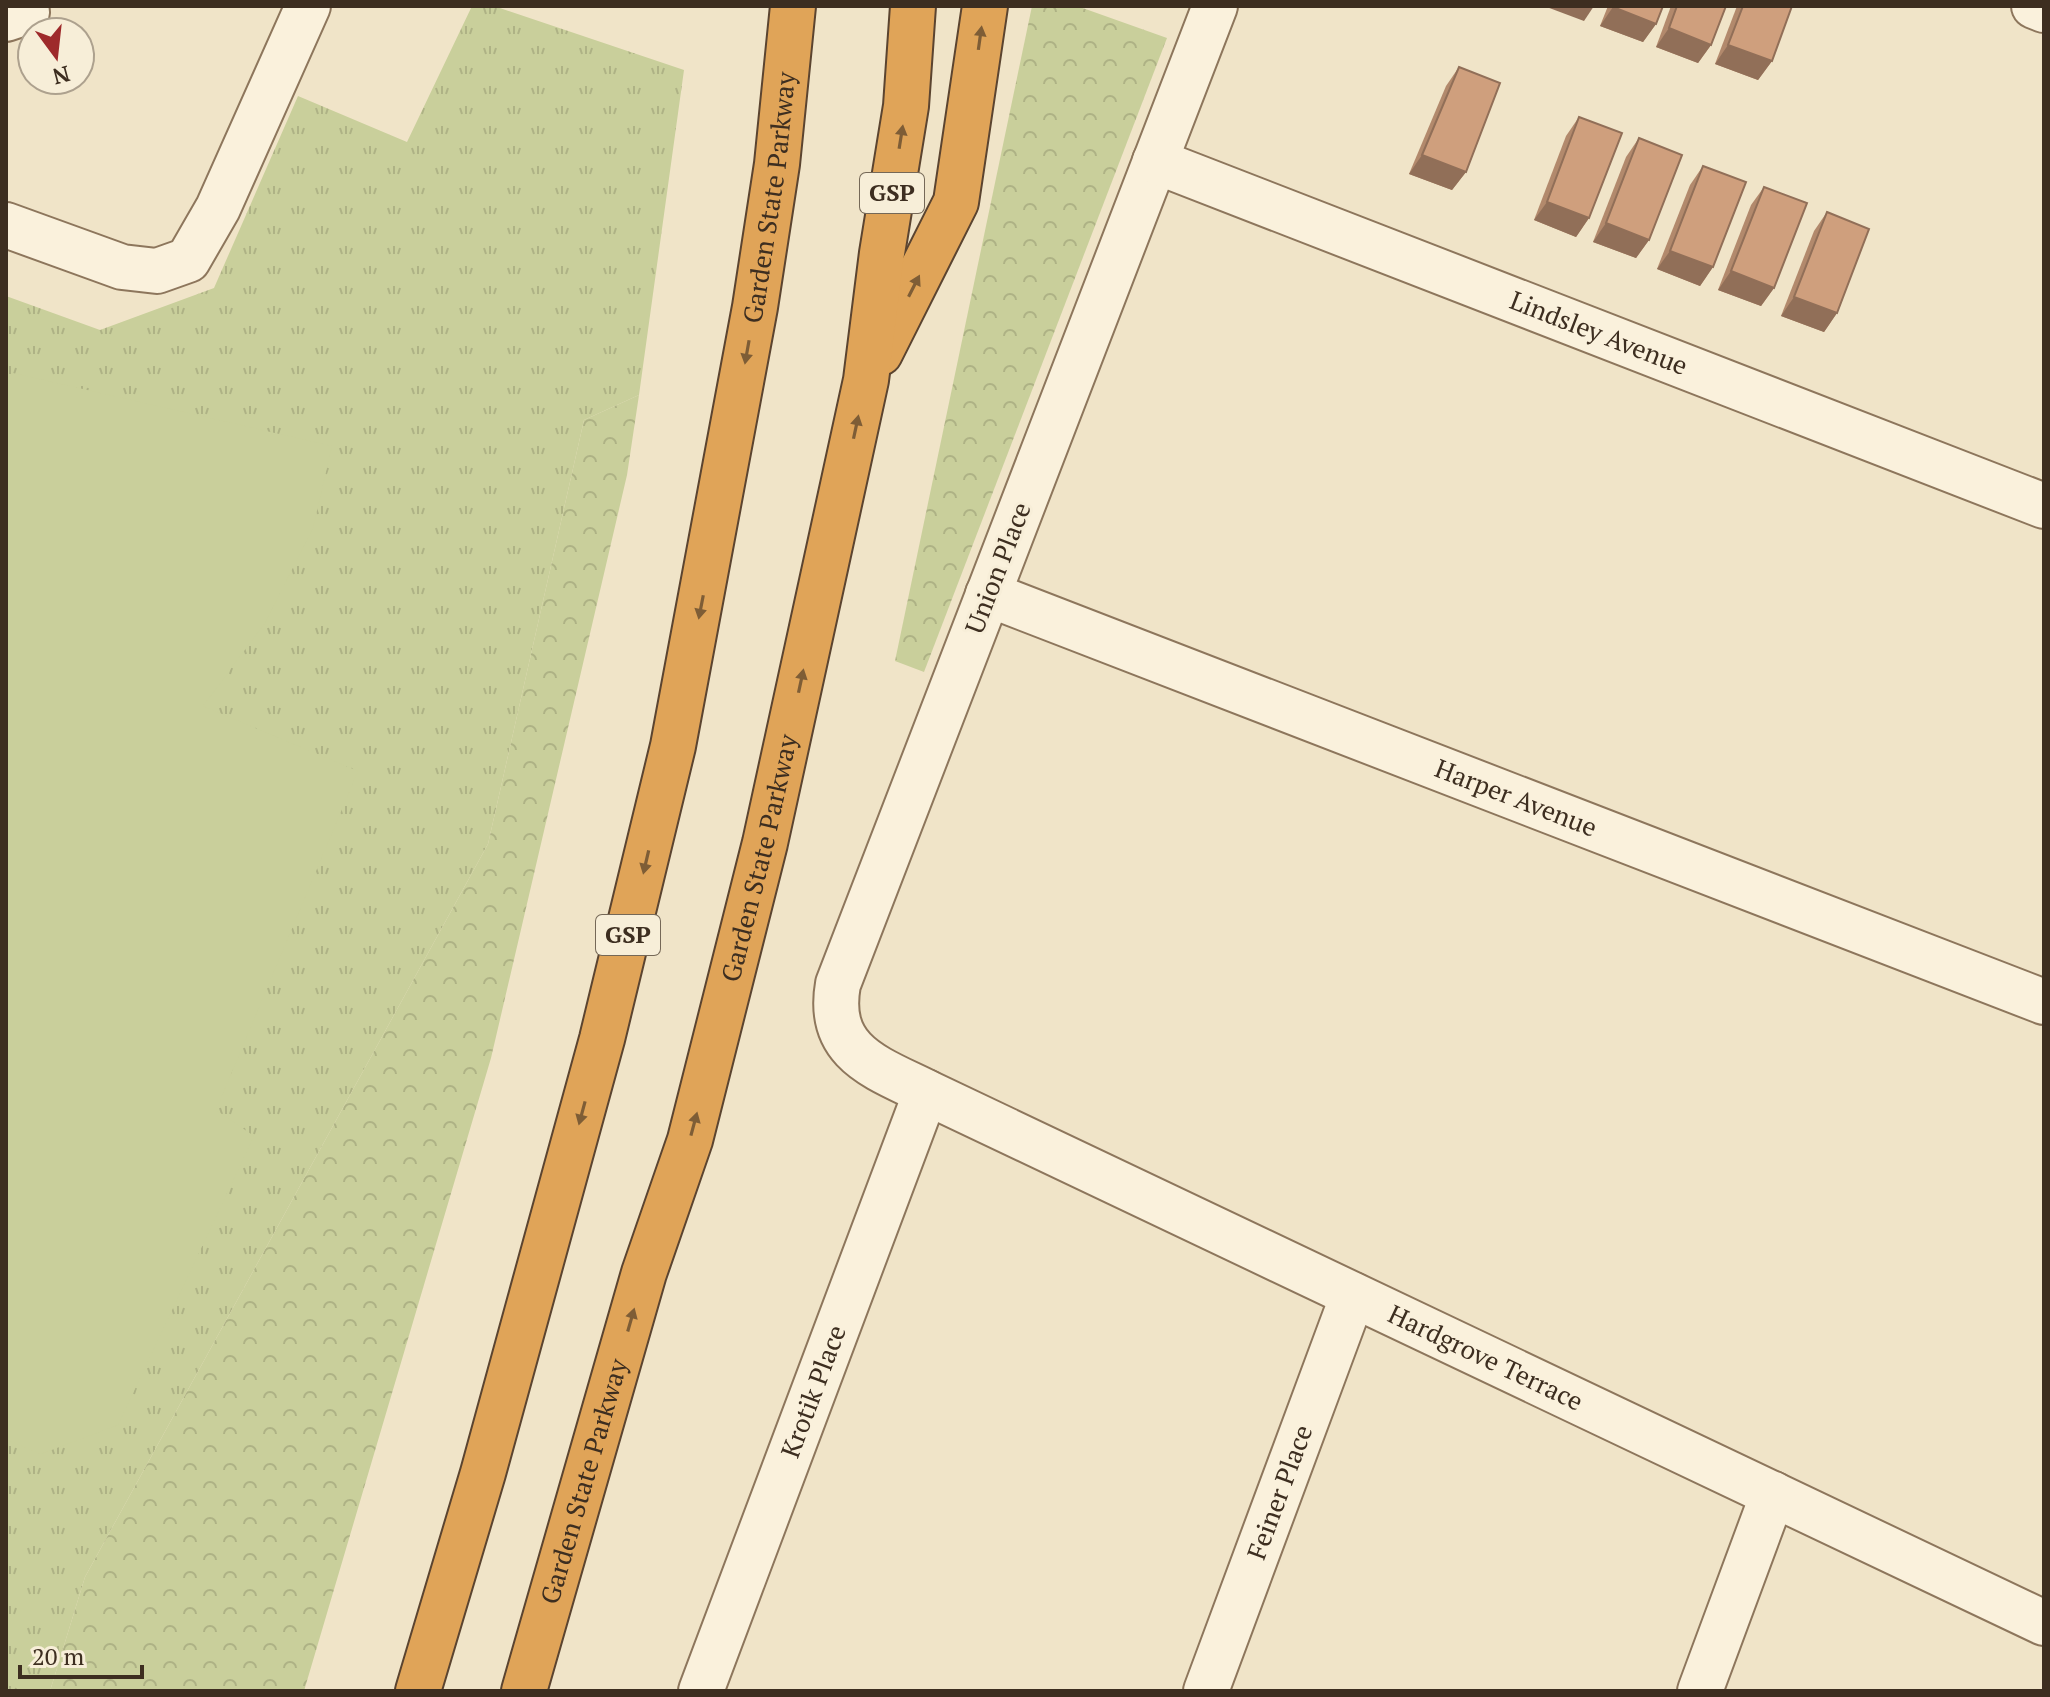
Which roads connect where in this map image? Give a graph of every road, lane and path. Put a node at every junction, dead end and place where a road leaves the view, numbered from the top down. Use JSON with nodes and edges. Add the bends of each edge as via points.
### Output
{"nodes":[{"id":1,"x":308,"y":6,"type":"edge"},
{"id":2,"x":772,"y":6,"type":"edge"},
{"id":3,"x":793,"y":6,"type":"edge"},
{"id":4,"x":913,"y":6,"type":"edge"},
{"id":5,"x":985,"y":6,"type":"edge"},
{"id":6,"x":1215,"y":6,"type":"edge"},
{"id":7,"x":2034,"y":6,"type":"edge"},
{"id":8,"x":2044,"y":10,"type":"edge"},
{"id":9,"x":1155,"y":161,"type":"junction"},
{"id":10,"x":777,"y":164,"type":"junction"},
{"id":11,"x":6,"y":225,"type":"edge"},
{"id":12,"x":866,"y":380,"type":"junction"},
{"id":13,"x":2044,"y":506,"type":"edge"},
{"id":14,"x":988,"y":594,"type":"junction"},
{"id":15,"x":2044,"y":1002,"type":"edge"},
{"id":16,"x":926,"y":1092,"type":"junction"},
{"id":17,"x":1353,"y":1295,"type":"junction"},
{"id":18,"x":1773,"y":1494,"type":"junction"},
{"id":19,"x":2044,"y":1623,"type":"edge"},
{"id":20,"x":418,"y":1691,"type":"edge"},
{"id":21,"x":524,"y":1691,"type":"edge"},
{"id":22,"x":701,"y":1691,"type":"edge"},
{"id":23,"x":1206,"y":1691,"type":"edge"},
{"id":24,"x":1700,"y":1691,"type":"edge"}],
"edges":[{"from":1,"to":11,"type":"street","via":[[218,208],[188,260],[157,271],[122,267]]},
{"from":2,"to":10,"type":"highway"},
{"from":3,"to":10,"type":"highway","name":"Garden State Parkway","number":"GSP"},
{"from":12,"to":4,"type":"highway","name":"Garden State Parkway","number":"GSP","one_way":true,"via":[[906,106]]},
{"from":12,"to":5,"type":"highway","one_way":true,"via":[[956,202]]},
{"from":6,"to":9,"type":"street","name":"Union Place"},
{"from":7,"to":8,"type":"street"},
{"from":9,"to":13,"type":"street","name":"Lindsley Avenue"},
{"from":9,"to":14,"type":"street","name":"Union Place"},
{"from":10,"to":20,"type":"highway","name":"Garden State Parkway","number":"GSP","one_way":true,"via":[[703,598],[638,897],[522,1332]]},
{"from":21,"to":12,"type":"highway","name":"Garden State Parkway","number":"GSP","one_way":true,"via":[[644,1273],[690,1140],[765,843]]},
{"from":14,"to":15,"type":"street","name":"Harper Avenue"},
{"from":14,"to":16,"type":"street","name":"Union Place","via":[[834,1003],[836,1022],[857,1055]]},
{"from":16,"to":17,"type":"street","name":"Hardgrove Terrace"},
{"from":16,"to":22,"type":"street","name":"Krotik Place"},
{"from":17,"to":18,"type":"street","name":"Hardgrove Terrace"},
{"from":17,"to":23,"type":"street","name":"Feiner Place"},
{"from":18,"to":19,"type":"street","name":"Hardgrove Terrace"},
{"from":18,"to":24,"type":"street"}]}
